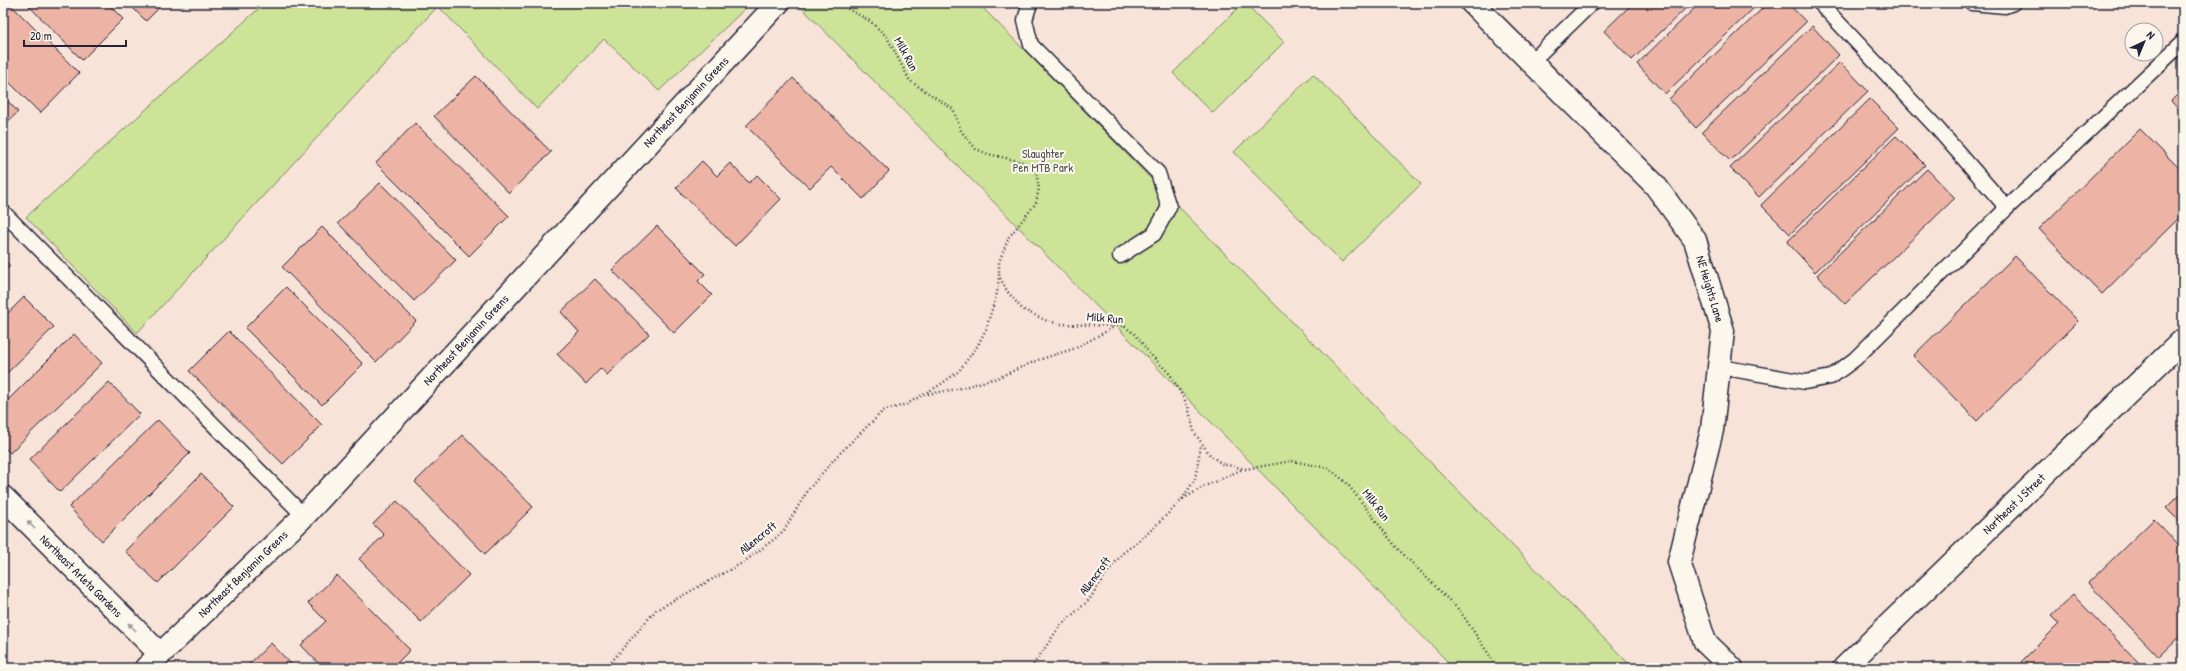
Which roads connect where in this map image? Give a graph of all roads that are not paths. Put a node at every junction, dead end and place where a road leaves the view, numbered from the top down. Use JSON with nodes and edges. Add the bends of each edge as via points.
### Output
{"nodes":[{"id":1,"x":778,"y":3,"type":"edge"},
{"id":2,"x":1030,"y":3,"type":"edge"},
{"id":3,"x":1472,"y":3,"type":"edge"},
{"id":4,"x":1592,"y":3,"type":"edge"},
{"id":5,"x":1820,"y":3,"type":"edge"},
{"id":6,"x":1972,"y":3,"type":"edge"},
{"id":7,"x":2014,"y":3,"type":"edge"},
{"id":8,"x":2183,"y":42,"type":"edge"},
{"id":9,"x":1532,"y":62,"type":"junction"},
{"id":10,"x":2007,"y":208,"type":"junction"},
{"id":11,"x":3,"y":212,"type":"edge"},
{"id":12,"x":1120,"y":256,"type":"dead end"},
{"id":13,"x":2183,"y":340,"type":"edge"},
{"id":14,"x":1720,"y":367,"type":"junction"},
{"id":15,"x":3,"y":497,"type":"edge"},
{"id":16,"x":304,"y":516,"type":"junction"},
{"id":17,"x":153,"y":661,"type":"edge"},
{"id":18,"x":1732,"y":668,"type":"edge"},
{"id":19,"x":1844,"y":668,"type":"edge"}],
"edges":[{"from":1,"to":16,"type":"street","name":"Northeast Benjamin Greens"},
{"from":2,"to":12,"type":"lane","via":[[1025,20],[1031,45],[1158,173],[1169,207],[1154,234]]},
{"from":3,"to":9,"type":"street","name":"NE Heights Lane"},
{"from":4,"to":9,"type":"lane"},
{"from":5,"to":10,"type":"lane","via":[[1936,127]]},
{"from":6,"to":7,"type":"lane","via":[[2005,6]]},
{"from":8,"to":10,"type":"lane"},
{"from":9,"to":14,"type":"street","name":"NE Heights Lane","via":[[1655,185],[1695,240],[1723,331]]},
{"from":10,"to":14,"type":"lane","via":[[1855,359],[1831,377],[1805,382]]},
{"from":11,"to":16,"type":"lane"},
{"from":13,"to":19,"type":"street","name":"Northeast J Street"},
{"from":14,"to":18,"type":"street","name":"NE Heights Lane","via":[[1712,430],[1679,562],[1705,642]]},
{"from":17,"to":15,"type":"street","name":"Northeast Arleta Gardens","one_way":true},
{"from":16,"to":17,"type":"street","name":"Northeast Benjamin Greens"}]}
